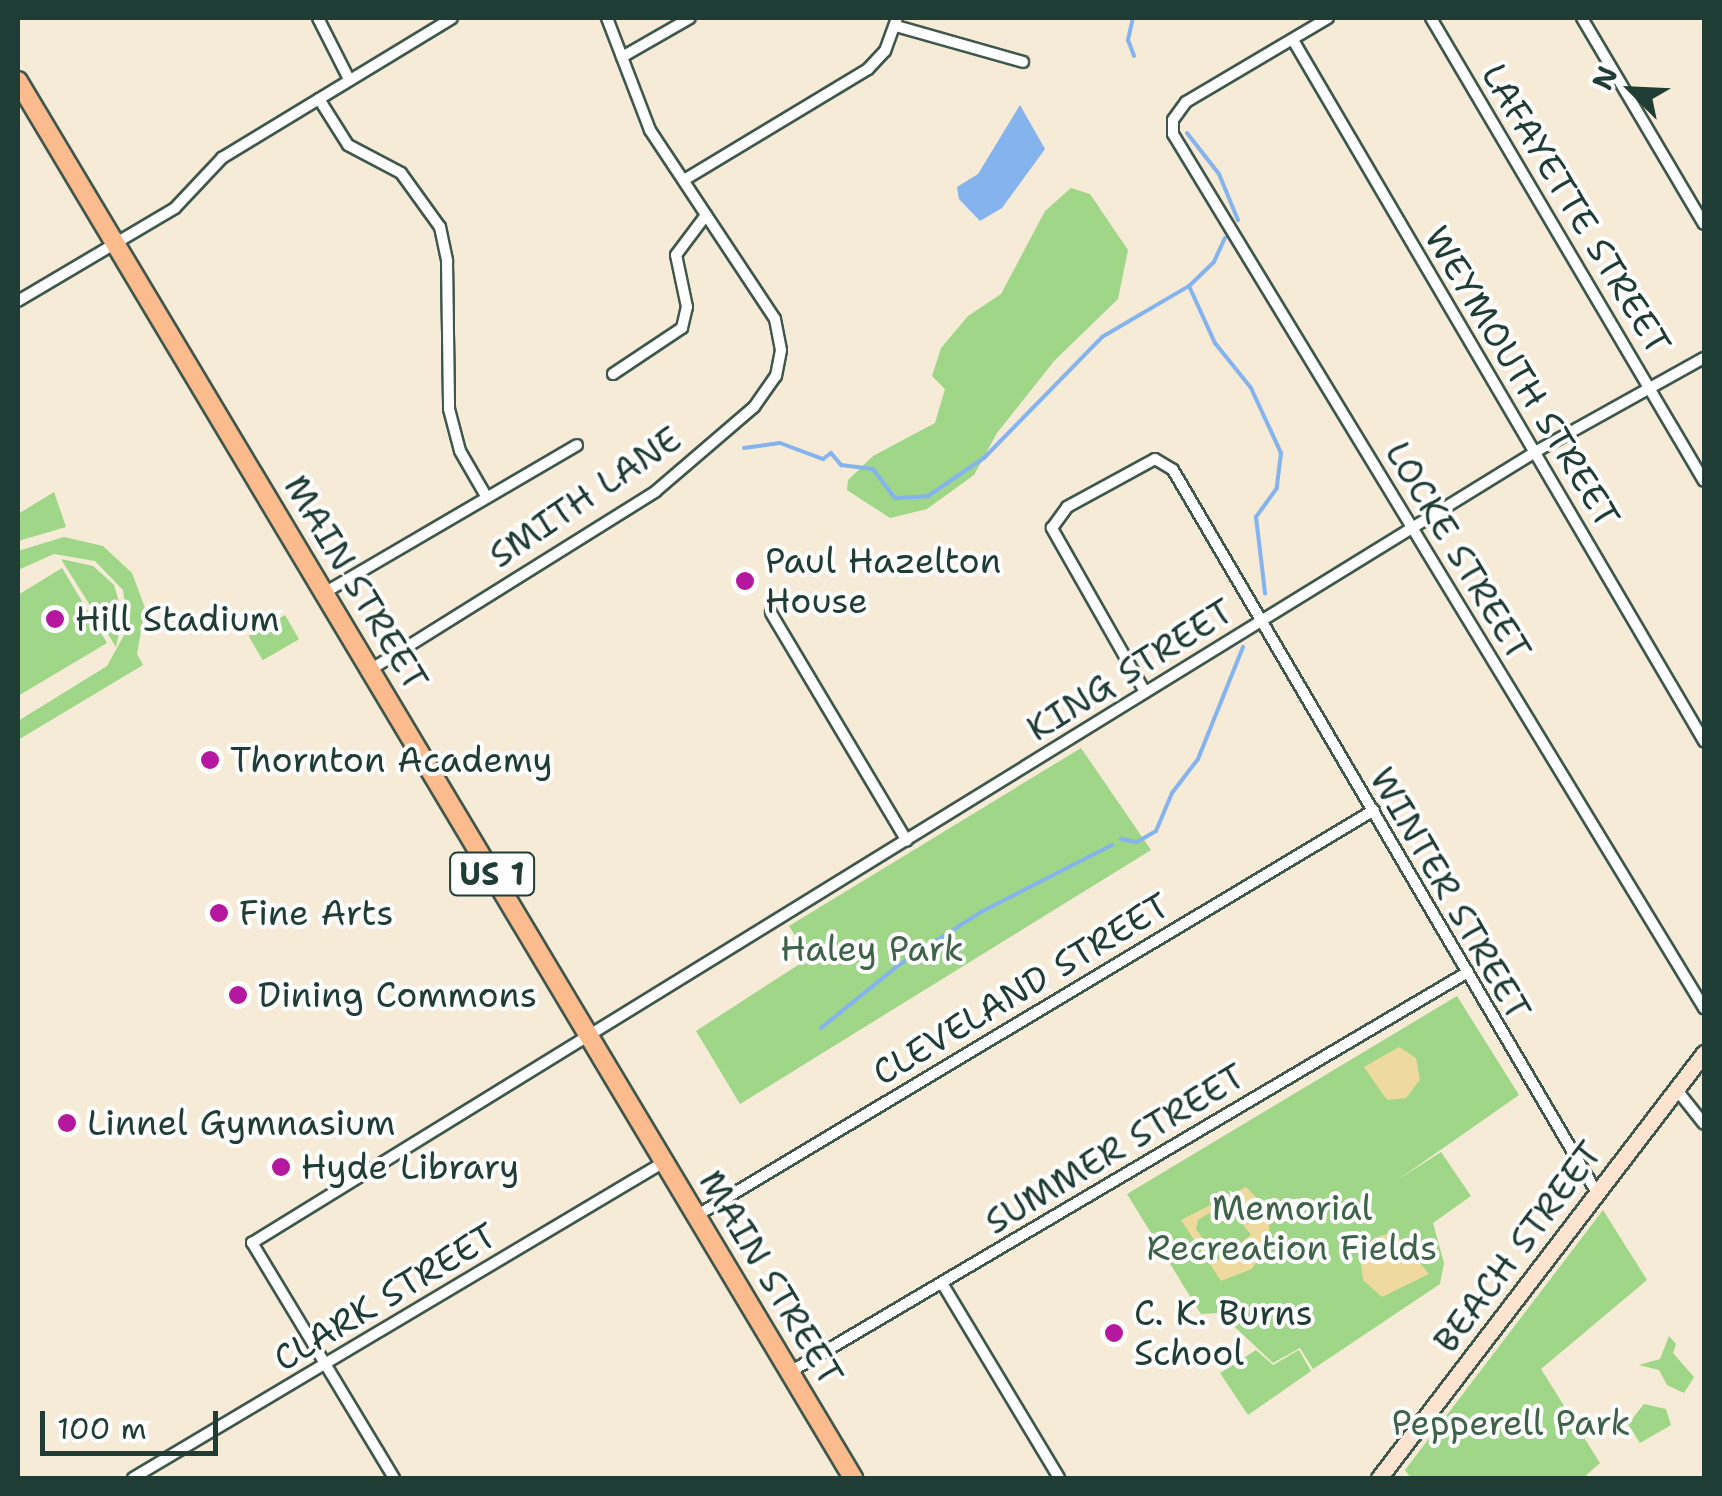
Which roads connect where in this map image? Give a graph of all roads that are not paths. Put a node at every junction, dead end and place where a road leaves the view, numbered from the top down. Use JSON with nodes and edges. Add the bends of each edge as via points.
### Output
{"nodes":[{"id":1,"x":318,"y":18,"type":"edge"},
{"id":2,"x":452,"y":18,"type":"edge"},
{"id":3,"x":607,"y":18,"type":"edge"},
{"id":4,"x":690,"y":18,"type":"edge"},
{"id":5,"x":1328,"y":18,"type":"edge"},
{"id":6,"x":1430,"y":18,"type":"edge"},
{"id":7,"x":1582,"y":18,"type":"edge"},
{"id":8,"x":897,"y":22,"type":"edge"},
{"id":9,"x":1293,"y":40,"type":"junction"},
{"id":10,"x":622,"y":57,"type":"junction"},
{"id":11,"x":1023,"y":62,"type":"dead end"},
{"id":12,"x":349,"y":79,"type":"junction"},
{"id":13,"x":18,"y":81,"type":"edge"},
{"id":14,"x":319,"y":99,"type":"junction"},
{"id":15,"x":684,"y":180,"type":"junction"},
{"id":16,"x":706,"y":214,"type":"junction"},
{"id":17,"x":1704,"y":224,"type":"edge"},
{"id":18,"x":115,"y":244,"type":"junction"},
{"id":19,"x":18,"y":301,"type":"edge"},
{"id":20,"x":1704,"y":358,"type":"edge"},
{"id":21,"x":613,"y":374,"type":"dead end"},
{"id":22,"x":1649,"y":386,"type":"junction"},
{"id":23,"x":577,"y":445,"type":"dead end"},
{"id":24,"x":1534,"y":452,"type":"junction"},
{"id":25,"x":1704,"y":480,"type":"edge"},
{"id":26,"x":486,"y":496,"type":"junction"},
{"id":27,"x":1410,"y":528,"type":"junction"},
{"id":28,"x":324,"y":593,"type":"junction"},
{"id":29,"x":771,"y":614,"type":"dead end"},
{"id":30,"x":1261,"y":620,"type":"junction"},
{"id":31,"x":370,"y":670,"type":"junction"},
{"id":32,"x":1145,"y":692,"type":"junction"},
{"id":33,"x":1704,"y":742,"type":"edge"},
{"id":34,"x":1374,"y":810,"type":"junction"},
{"id":35,"x":907,"y":841,"type":"junction"},
{"id":36,"x":1468,"y":972,"type":"junction"},
{"id":37,"x":1704,"y":1008,"type":"edge"},
{"id":38,"x":587,"y":1035,"type":"junction"},
{"id":39,"x":1704,"y":1053,"type":"edge"},
{"id":40,"x":1677,"y":1090,"type":"junction"},
{"id":41,"x":1704,"y":1124,"type":"edge"},
{"id":42,"x":664,"y":1162,"type":"junction"},
{"id":43,"x":1597,"y":1193,"type":"junction"},
{"id":44,"x":696,"y":1216,"type":"junction"},
{"id":45,"x":942,"y":1284,"type":"junction"},
{"id":46,"x":325,"y":1364,"type":"junction"},
{"id":47,"x":790,"y":1372,"type":"junction"},
{"id":48,"x":133,"y":1478,"type":"edge"},
{"id":49,"x":394,"y":1478,"type":"edge"},
{"id":50,"x":853,"y":1478,"type":"edge"},
{"id":51,"x":1059,"y":1478,"type":"edge"},
{"id":52,"x":1379,"y":1478,"type":"edge"}],
"edges":[{"from":1,"to":12,"type":"street"},
{"from":2,"to":12,"type":"street"},
{"from":3,"to":10,"type":"street","name":"SMITH LANE"},
{"from":4,"to":10,"type":"street"},
{"from":5,"to":9,"type":"street"},
{"from":6,"to":22,"type":"street","name":"LAFAYETTE STREET"},
{"from":7,"to":17,"type":"street"},
{"from":8,"to":11,"type":"street"},
{"from":8,"to":15,"type":"street","via":[[868,69]]},
{"from":9,"to":24,"type":"street","name":"WEYMOUTH STREET"},
{"from":9,"to":27,"type":"street","name":"LOCKE STREET","via":[[1186,102],[1173,120],[1176,140]]},
{"from":10,"to":15,"type":"street","name":"SMITH LANE","via":[[650,130]]},
{"from":12,"to":14,"type":"street"},
{"from":13,"to":18,"type":"main road","name":"MAIN STREET","number":"US 1"},
{"from":14,"to":18,"type":"street","via":[[222,158],[175,208]]},
{"from":14,"to":26,"type":"street","via":[[348,145],[402,172],[440,227],[447,261],[449,409],[456,440]]},
{"from":15,"to":16,"type":"street","name":"SMITH LANE"},
{"from":16,"to":21,"type":"street","via":[[676,255],[684,323]]},
{"from":16,"to":31,"type":"street","name":"SMITH LANE","via":[[780,334],[778,368],[762,399],[643,500]]},
{"from":18,"to":19,"type":"street"},
{"from":18,"to":28,"type":"main road","name":"MAIN STREET","number":"US 1"},
{"from":20,"to":22,"type":"street","name":"KING STREET"},
{"from":22,"to":24,"type":"street","name":"KING STREET"},
{"from":22,"to":25,"type":"street","name":"LAFAYETTE STREET"},
{"from":23,"to":26,"type":"street"},
{"from":24,"to":27,"type":"street","name":"KING STREET"},
{"from":24,"to":33,"type":"street","name":"WEYMOUTH STREET"},
{"from":26,"to":28,"type":"street"},
{"from":27,"to":30,"type":"street","name":"KING STREET"},
{"from":27,"to":37,"type":"street","name":"LOCKE STREET"},
{"from":28,"to":31,"type":"main road","name":"MAIN STREET","number":"US 1"},
{"from":29,"to":35,"type":"street"},
{"from":30,"to":32,"type":"street","name":"KING STREET"},
{"from":30,"to":32,"type":"street","name":"WINTER STREET","via":[[1165,461],[1141,463],[1068,507],[1053,522],[1053,536]]},
{"from":30,"to":34,"type":"street","name":"WINTER STREET"},
{"from":31,"to":38,"type":"main road","name":"MAIN STREET","number":"US 1"},
{"from":32,"to":35,"type":"street","name":"KING STREET"},
{"from":34,"to":36,"type":"street","name":"WINTER STREET"},
{"from":34,"to":44,"type":"street","name":"CLEVELAND STREET"},
{"from":35,"to":38,"type":"street","name":"KING STREET"},
{"from":36,"to":43,"type":"street","name":"WINTER STREET"},
{"from":36,"to":45,"type":"street","name":"SUMMER STREET"},
{"from":38,"to":42,"type":"main road","name":"MAIN STREET","number":"US 1"},
{"from":38,"to":46,"type":"street","name":"KING STREET","via":[[252,1243]]},
{"from":39,"to":40,"type":"main road","name":"BEACH STREET"},
{"from":40,"to":41,"type":"street"},
{"from":40,"to":43,"type":"main road","name":"BEACH STREET"},
{"from":42,"to":44,"type":"main road","name":"MAIN STREET","number":"US 1"},
{"from":42,"to":46,"type":"street","name":"CLARK STREET"},
{"from":43,"to":52,"type":"main road","name":"BEACH STREET"},
{"from":44,"to":47,"type":"main road","name":"MAIN STREET","number":"US 1"},
{"from":45,"to":47,"type":"street","name":"SUMMER STREET"},
{"from":45,"to":51,"type":"street"},
{"from":46,"to":48,"type":"street","name":"CLARK STREET"},
{"from":46,"to":49,"type":"street"},
{"from":47,"to":50,"type":"main road","name":"MAIN STREET","number":"US 1"}]}
